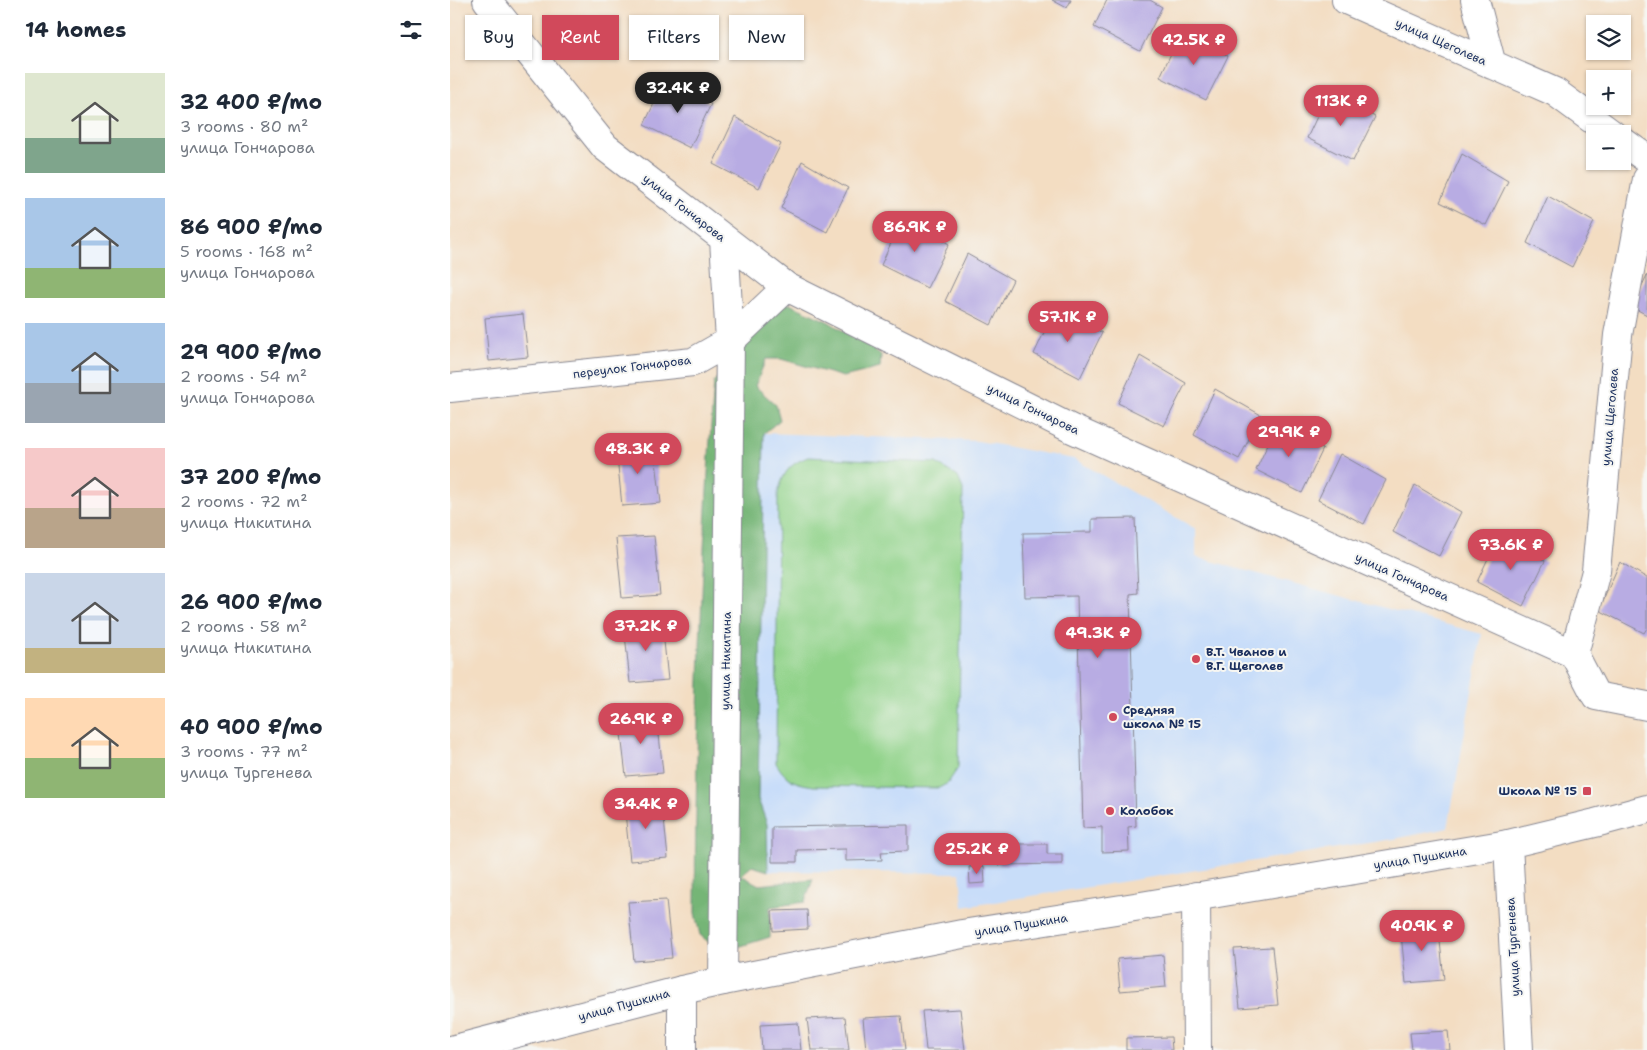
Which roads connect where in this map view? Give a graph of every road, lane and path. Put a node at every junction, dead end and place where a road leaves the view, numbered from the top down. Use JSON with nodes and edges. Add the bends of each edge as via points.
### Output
{"nodes":[{"id":1,"x":487,"y":0,"type":"edge"},
{"id":2,"x":1346,"y":0,"type":"edge"},
{"id":3,"x":1475,"y":0,"type":"edge"},
{"id":4,"x":1492,"y":65,"type":"junction"},
{"id":5,"x":1600,"y":125,"type":"edge"},
{"id":6,"x":1631,"y":148,"type":"edge"},
{"id":7,"x":1647,"y":159,"type":"edge"},
{"id":8,"x":1647,"y":179,"type":"edge"},
{"id":9,"x":724,"y":239,"type":"junction"},
{"id":10,"x":787,"y":287,"type":"junction"},
{"id":11,"x":730,"y":341,"type":"junction"},
{"id":12,"x":450,"y":388,"type":"edge"},
{"id":13,"x":1574,"y":654,"type":"junction"},
{"id":14,"x":1647,"y":706,"type":"edge"},
{"id":15,"x":1647,"y":809,"type":"edge"},
{"id":16,"x":1508,"y":844,"type":"junction"},
{"id":17,"x":1196,"y":896,"type":"junction"},
{"id":18,"x":723,"y":981,"type":"junction"},
{"id":19,"x":682,"y":990,"type":"junction"},
{"id":20,"x":451,"y":1050,"type":"edge"},
{"id":21,"x":682,"y":1050,"type":"edge"},
{"id":22,"x":1197,"y":1050,"type":"edge"},
{"id":23,"x":1519,"y":1050,"type":"edge"}],
"edges":[{"from":1,"to":9,"type":"street","name":"улица Гончарова","via":[[605,147]]},
{"from":2,"to":4,"type":"street","name":"улица Щеголева"},
{"from":3,"to":4,"type":"street"},
{"from":4,"to":5,"type":"street","name":"улица Щеголева","via":[[1554,92]]},
{"from":6,"to":7,"type":"street"},
{"from":8,"to":13,"type":"street","name":"улица Щеголева","via":[[1618,335],[1596,571]]},
{"from":9,"to":10,"type":"street","name":"улица Гончарова"},
{"from":9,"to":11,"type":"street","name":"улица Никитина"},
{"from":10,"to":11,"type":"street","name":"переулок Гончарова"},
{"from":10,"to":13,"type":"street","name":"улица Гончарова","via":[[1070,428]]},
{"from":11,"to":12,"type":"street","name":"переулок Гончарова","via":[[693,362]]},
{"from":11,"to":18,"type":"street","name":"улица Никитина"},
{"from":13,"to":14,"type":"street","via":[[1596,696]]},
{"from":15,"to":16,"type":"street","name":"улица Пушкина"},
{"from":16,"to":17,"type":"street","name":"улица Пушкина"},
{"from":16,"to":23,"type":"street","name":"улица Тургенева"},
{"from":17,"to":18,"type":"street","name":"улица Пушкина","via":[[962,934]]},
{"from":17,"to":22,"type":"street"},
{"from":18,"to":19,"type":"street","name":"улица Пушкина"},
{"from":19,"to":20,"type":"street","name":"улица Пушкина"},
{"from":19,"to":21,"type":"street"}]}
